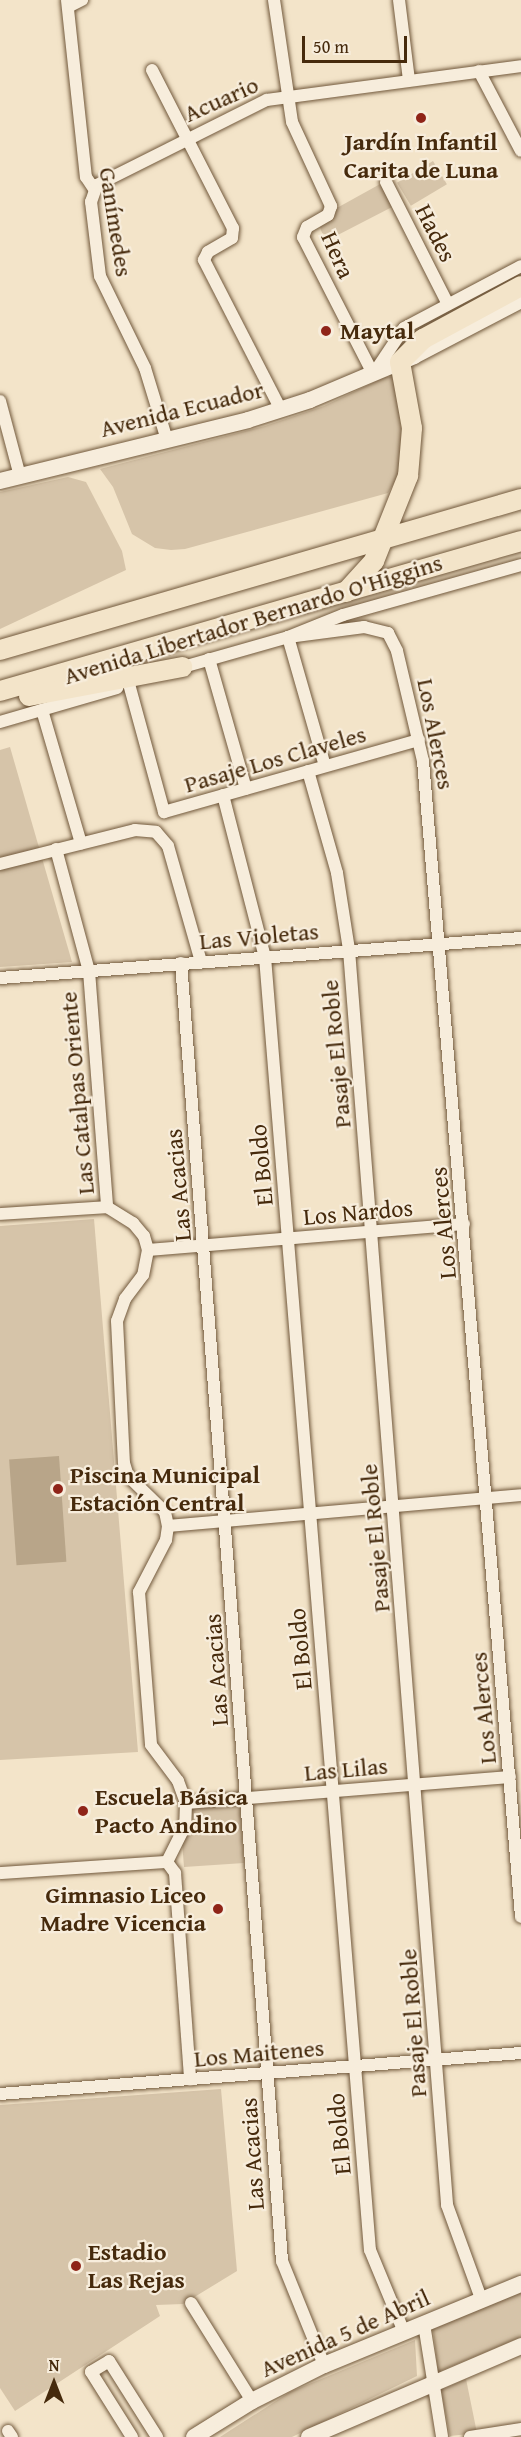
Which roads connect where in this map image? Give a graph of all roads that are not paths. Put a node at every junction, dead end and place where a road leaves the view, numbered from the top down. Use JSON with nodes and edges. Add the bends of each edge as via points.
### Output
{"nodes":[{"id":1,"x":82,"y":0,"type":"edge"},
{"id":2,"x":274,"y":0,"type":"edge"},
{"id":3,"x":399,"y":0,"type":"edge"},
{"id":4,"x":68,"y":3,"type":"edge"},
{"id":5,"x":521,"y":66,"type":"edge"},
{"id":6,"x":152,"y":70,"type":"dead end"},
{"id":7,"x":479,"y":71,"type":"junction"},
{"id":8,"x":409,"y":80,"type":"junction"},
{"id":9,"x":286,"y":96,"type":"junction"},
{"id":10,"x":186,"y":137,"type":"junction"},
{"id":11,"x":521,"y":152,"type":"edge"},
{"id":12,"x":386,"y":182,"type":"dead end"},
{"id":13,"x":94,"y":189,"type":"junction"},
{"id":14,"x":521,"y":266,"type":"edge"},
{"id":15,"x":521,"y":286,"type":"edge"},
{"id":16,"x":521,"y":300,"type":"edge"},
{"id":17,"x":448,"y":304,"type":"junction"},
{"id":18,"x":400,"y":363,"type":"junction"},
{"id":19,"x":373,"y":374,"type":"junction"},
{"id":20,"x":0,"y":401,"type":"edge"},
{"id":21,"x":281,"y":410,"type":"junction"},
{"id":22,"x":167,"y":440,"type":"junction"},
{"id":23,"x":20,"y":476,"type":"junction"},
{"id":24,"x":0,"y":481,"type":"edge"},
{"id":25,"x":521,"y":499,"type":"edge"},
{"id":26,"x":383,"y":538,"type":"junction"},
{"id":27,"x":521,"y":541,"type":"edge"},
{"id":28,"x":521,"y":565,"type":"edge"},
{"id":29,"x":341,"y":596,"type":"junction"},
{"id":30,"x":288,"y":637,"type":"junction"},
{"id":31,"x":0,"y":650,"type":"edge"},
{"id":32,"x":209,"y":659,"type":"junction"},
{"id":33,"x":182,"y":667,"type":"junction"},
{"id":34,"x":129,"y":684,"type":"junction"},
{"id":35,"x":0,"y":691,"type":"edge"},
{"id":36,"x":0,"y":702,"type":"edge"},
{"id":37,"x":42,"y":710,"type":"junction"},
{"id":38,"x":0,"y":722,"type":"edge"},
{"id":39,"x":419,"y":740,"type":"junction"},
{"id":40,"x":325,"y":766,"type":"junction"},
{"id":41,"x":308,"y":771,"type":"junction"},
{"id":42,"x":246,"y":789,"type":"junction"},
{"id":43,"x":223,"y":795,"type":"junction"},
{"id":44,"x":164,"y":812,"type":"junction"},
{"id":45,"x":156,"y":832,"type":"junction"},
{"id":46,"x":81,"y":843,"type":"junction"},
{"id":47,"x":56,"y":849,"type":"junction"},
{"id":48,"x":0,"y":864,"type":"edge"},
{"id":49,"x":521,"y":938,"type":"edge"},
{"id":50,"x":441,"y":943,"type":"junction"},
{"id":51,"x":349,"y":950,"type":"junction"},
{"id":52,"x":265,"y":957,"type":"junction"},
{"id":53,"x":201,"y":962,"type":"junction"},
{"id":54,"x":182,"y":963,"type":"junction"},
{"id":55,"x":89,"y":971,"type":"junction"},
{"id":56,"x":0,"y":978,"type":"edge"},
{"id":57,"x":107,"y":1207,"type":"junction"},
{"id":58,"x":0,"y":1214,"type":"edge"},
{"id":59,"x":464,"y":1224,"type":"junction"},
{"id":60,"x":372,"y":1232,"type":"junction"},
{"id":61,"x":288,"y":1239,"type":"junction"},
{"id":62,"x":204,"y":1245,"type":"junction"},
{"id":63,"x":148,"y":1250,"type":"junction"},
{"id":64,"x":521,"y":1496,"type":"edge"},
{"id":65,"x":487,"y":1498,"type":"junction"},
{"id":66,"x":393,"y":1506,"type":"junction"},
{"id":67,"x":310,"y":1514,"type":"junction"},
{"id":68,"x":226,"y":1521,"type":"junction"},
{"id":69,"x":168,"y":1526,"type":"junction"},
{"id":70,"x":510,"y":1777,"type":"junction"},
{"id":71,"x":416,"y":1784,"type":"junction"},
{"id":72,"x":333,"y":1791,"type":"junction"},
{"id":73,"x":247,"y":1798,"type":"junction"},
{"id":74,"x":186,"y":1803,"type":"junction"},
{"id":75,"x":167,"y":1862,"type":"junction"},
{"id":76,"x":0,"y":1873,"type":"edge"},
{"id":77,"x":521,"y":1917,"type":"edge"},
{"id":78,"x":521,"y":2053,"type":"edge"},
{"id":79,"x":438,"y":2059,"type":"junction"},
{"id":80,"x":355,"y":2066,"type":"junction"},
{"id":81,"x":267,"y":2073,"type":"junction"},
{"id":82,"x":190,"y":2079,"type":"junction"},
{"id":83,"x":0,"y":2094,"type":"edge"},
{"id":84,"x":521,"y":2284,"type":"edge"},
{"id":85,"x":482,"y":2301,"type":"junction"},
{"id":86,"x":191,"y":2303,"type":"dead end"},
{"id":87,"x":424,"y":2324,"type":"junction"},
{"id":88,"x":404,"y":2332,"type":"junction"},
{"id":89,"x":521,"y":2346,"type":"edge"},
{"id":90,"x":324,"y":2365,"type":"junction"},
{"id":91,"x":433,"y":2382,"type":"junction"},
{"id":92,"x":252,"y":2401,"type":"junction"},
{"id":93,"x":340,"y":2429,"type":"edge"},
{"id":94,"x":521,"y":2429,"type":"edge"},
{"id":95,"x":132,"y":2437,"type":"edge"},
{"id":96,"x":157,"y":2437,"type":"edge"},
{"id":97,"x":194,"y":2437,"type":"edge"},
{"id":98,"x":309,"y":2437,"type":"edge"},
{"id":99,"x":442,"y":2437,"type":"edge"},
{"id":100,"x":470,"y":2437,"type":"edge"}],
"edges":[{"from":1,"to":4,"type":"street"},
{"from":2,"to":9,"type":"street"},
{"from":3,"to":8,"type":"street"},
{"from":4,"to":13,"type":"street","name":"Ganímedes","via":[[86,177]]},
{"from":5,"to":7,"type":"street","name":"Acuario"},
{"from":6,"to":10,"type":"street"},
{"from":7,"to":8,"type":"street","name":"Acuario"},
{"from":7,"to":11,"type":"street"},
{"from":8,"to":9,"type":"street","name":"Acuario"},
{"from":9,"to":10,"type":"street","name":"Acuario","via":[[246,107]]},
{"from":9,"to":19,"type":"street","name":"Hera","via":[[296,133],[332,206],[328,215],[307,227],[303,237]]},
{"from":10,"to":13,"type":"street","name":"Acuario","via":[[105,179]]},
{"from":10,"to":21,"type":"street","via":[[234,231],[232,238],[206,254],[205,264]]},
{"from":12,"to":17,"type":"street","name":"Hades"},
{"from":13,"to":22,"type":"street","name":"Ganímedes","via":[[91,202],[100,276],[144,368]]},
{"from":14,"to":17,"type":"street"},
{"from":15,"to":18,"type":"main road","name":"Avenida Ecuador","via":[[423,339]]},
{"from":16,"to":18,"type":"main road","name":"Avenida Ecuador"},
{"from":17,"to":19,"type":"street","via":[[404,328]]},
{"from":18,"to":19,"type":"main road","name":"Avenida Ecuador"},
{"from":18,"to":26,"type":"main road","via":[[411,413],[412,458],[403,493]]},
{"from":19,"to":21,"type":"main road","name":"Avenida Ecuador"},
{"from":20,"to":23,"type":"street"},
{"from":21,"to":22,"type":"main road","name":"Avenida Ecuador"},
{"from":22,"to":23,"type":"main road","name":"Avenida Ecuador"},
{"from":23,"to":24,"type":"main road","name":"Avenida Ecuador"},
{"from":25,"to":26,"type":"main road","name":"Avenida Libertador Bernardo O'Higgins"},
{"from":26,"to":29,"type":"main road","via":[[367,571]]},
{"from":26,"to":31,"type":"main road","name":"Avenida Libertador Bernardo O'Higgins"},
{"from":27,"to":29,"type":"main road","name":"Avenida Libertador Bernardo O'Higgins"},
{"from":28,"to":30,"type":"street","name":"Avenida Libertador Bernardo O'Higgins","via":[[353,612]]},
{"from":29,"to":35,"type":"main road","name":"Avenida Libertador Bernardo O'Higgins"},
{"from":30,"to":32,"type":"street","name":"Avenida Libertador Bernardo O'Higgins"},
{"from":30,"to":39,"type":"street","name":"Los Alerces","via":[[363,627],[383,629],[395,644]]},
{"from":30,"to":40,"type":"street"},
{"from":32,"to":33,"type":"street","name":"Avenida Libertador Bernardo O'Higgins"},
{"from":32,"to":42,"type":"street"},
{"from":33,"to":34,"type":"street","name":"Avenida Libertador Bernardo O'Higgins"},
{"from":33,"to":36,"type":"main road"},
{"from":34,"to":37,"type":"street","name":"Avenida Libertador Bernardo O'Higgins"},
{"from":34,"to":44,"type":"street"},
{"from":37,"to":38,"type":"street","name":"Avenida Libertador Bernardo O'Higgins"},
{"from":37,"to":46,"type":"street"},
{"from":39,"to":40,"type":"street","name":"Pasaje Los Claveles"},
{"from":39,"to":50,"type":"street","name":"Los Alerces"},
{"from":40,"to":41,"type":"street","name":"Pasaje Los Claveles"},
{"from":41,"to":42,"type":"street","name":"Pasaje Los Claveles"},
{"from":41,"to":51,"type":"street","name":"Pasaje El Roble","via":[[337,873]]},
{"from":42,"to":43,"type":"street","name":"Pasaje Los Claveles"},
{"from":43,"to":44,"type":"street","name":"Pasaje Los Claveles"},
{"from":43,"to":52,"type":"street","name":"El Boldo"},
{"from":44,"to":45,"type":"street","name":"Pasaje Los Claveles"},
{"from":45,"to":46,"type":"street","via":[[135,830]]},
{"from":45,"to":53,"type":"street","via":[[168,846]]},
{"from":46,"to":47,"type":"street"},
{"from":47,"to":48,"type":"street"},
{"from":47,"to":55,"type":"street","name":"Las Catalpas Oriente"},
{"from":49,"to":50,"type":"street","name":"Las Violetas"},
{"from":50,"to":51,"type":"street","name":"Las Violetas"},
{"from":50,"to":59,"type":"street","name":"Los Alerces"},
{"from":51,"to":52,"type":"street","name":"Las Violetas"},
{"from":51,"to":60,"type":"street","name":"Pasaje El Roble"},
{"from":52,"to":53,"type":"street","name":"Las Violetas"},
{"from":52,"to":61,"type":"street","name":"El Boldo"},
{"from":53,"to":54,"type":"street","name":"Las Violetas"},
{"from":54,"to":55,"type":"street","name":"Las Violetas"},
{"from":54,"to":62,"type":"street","name":"Las Acacias"},
{"from":55,"to":56,"type":"street","name":"Las Violetas"},
{"from":55,"to":57,"type":"street","name":"Las Catalpas Oriente"},
{"from":57,"to":58,"type":"street"},
{"from":57,"to":63,"type":"street","name":"Las Catalpas Oriente","via":[[133,1223],[144,1236]]},
{"from":59,"to":60,"type":"street","name":"Los Nardos"},
{"from":59,"to":65,"type":"street","name":"Los Alerces"},
{"from":60,"to":61,"type":"street","name":"Los Nardos"},
{"from":60,"to":66,"type":"street","name":"Pasaje El Roble"},
{"from":61,"to":62,"type":"street","name":"Los Nardos"},
{"from":61,"to":67,"type":"street","name":"El Boldo"},
{"from":62,"to":63,"type":"street","name":"Los Nardos"},
{"from":62,"to":68,"type":"street","name":"Las Acacias"},
{"from":63,"to":69,"type":"street","via":[[143,1275],[125,1299],[117,1321],[124,1463],[128,1476],[165,1512]]},
{"from":64,"to":65,"type":"street"},
{"from":65,"to":66,"type":"street"},
{"from":65,"to":70,"type":"street","name":"Los Alerces"},
{"from":66,"to":67,"type":"street"},
{"from":66,"to":71,"type":"street","name":"Pasaje El Roble"},
{"from":67,"to":68,"type":"street"},
{"from":67,"to":72,"type":"street","name":"El Boldo"},
{"from":68,"to":69,"type":"street"},
{"from":68,"to":73,"type":"street","name":"Las Acacias"},
{"from":69,"to":74,"type":"street","via":[[166,1540],[139,1592],[151,1745],[178,1781]]},
{"from":70,"to":71,"type":"street","name":"Las Lilas"},
{"from":70,"to":77,"type":"street","name":"Los Alerces"},
{"from":71,"to":72,"type":"street","name":"Las Lilas"},
{"from":71,"to":79,"type":"street","name":"Pasaje El Roble"},
{"from":72,"to":73,"type":"street","name":"Las Lilas"},
{"from":72,"to":80,"type":"street","name":"El Boldo"},
{"from":73,"to":74,"type":"street","name":"Las Lilas"},
{"from":73,"to":81,"type":"street","name":"Las Acacias"},
{"from":74,"to":75,"type":"street","via":[[185,1826]]},
{"from":75,"to":76,"type":"street"},
{"from":75,"to":82,"type":"street","via":[[175,1873]]},
{"from":78,"to":79,"type":"street","name":"Los Maitenes"},
{"from":79,"to":80,"type":"street","name":"Los Maitenes"},
{"from":79,"to":85,"type":"street","name":"Pasaje El Roble","via":[[448,2215]]},
{"from":80,"to":81,"type":"street","name":"Los Maitenes"},
{"from":80,"to":88,"type":"street","name":"El Boldo","via":[[370,2250]]},
{"from":81,"to":82,"type":"street","name":"Los Maitenes"},
{"from":81,"to":90,"type":"street","name":"Las Acacias","via":[[283,2267]]},
{"from":82,"to":83,"type":"street","name":"Los Maitenes"},
{"from":84,"to":85,"type":"main road","name":"Avenida 5 de Abril"},
{"from":85,"to":87,"type":"main road","name":"Avenida 5 de Abril"},
{"from":86,"to":92,"type":"street"},
{"from":87,"to":88,"type":"main road","name":"Avenida 5 de Abril"},
{"from":87,"to":91,"type":"street"},
{"from":88,"to":90,"type":"main road","name":"Avenida 5 de Abril"},
{"from":89,"to":91,"type":"main road"},
{"from":90,"to":92,"type":"main road","name":"Avenida 5 de Abril"},
{"from":91,"to":93,"type":"main road"},
{"from":91,"to":99,"type":"street"},
{"from":92,"to":97,"type":"main road","name":"Avenida 5 de Abril"},
{"from":93,"to":98,"type":"main road"},
{"from":94,"to":100,"type":"street"},
{"from":95,"to":96,"type":"street","via":[[91,2372],[109,2361]]}]}
